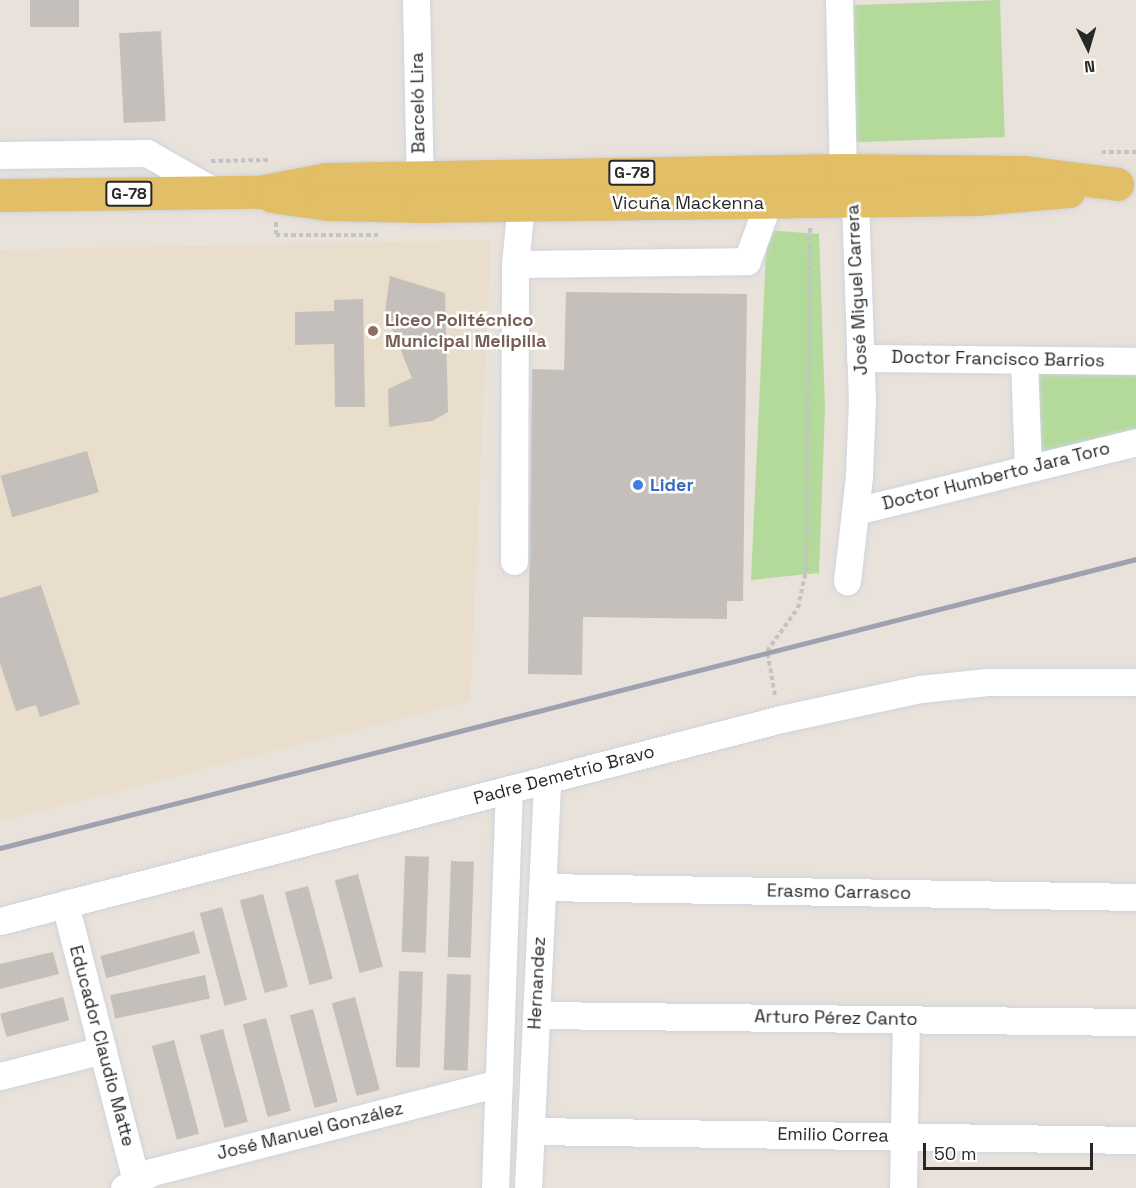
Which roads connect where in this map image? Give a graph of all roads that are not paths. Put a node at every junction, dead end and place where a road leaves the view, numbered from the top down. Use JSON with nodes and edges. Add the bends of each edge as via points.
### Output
{"nodes":[{"id":1,"x":416,"y":0,"type":"edge"},
{"id":2,"x":839,"y":0,"type":"edge"},
{"id":3,"x":0,"y":155,"type":"edge"},
{"id":4,"x":843,"y":170,"type":"junction"},
{"id":5,"x":570,"y":174,"type":"junction"},
{"id":6,"x":1127,"y":184,"type":"edge"},
{"id":7,"x":420,"y":191,"type":"junction"},
{"id":8,"x":217,"y":193,"type":"junction"},
{"id":9,"x":0,"y":195,"type":"edge"},
{"id":10,"x":855,"y":201,"type":"junction"},
{"id":11,"x":768,"y":203,"type":"junction"},
{"id":12,"x":521,"y":204,"type":"junction"},
{"id":13,"x":515,"y":264,"type":"junction"},
{"id":14,"x":860,"y":358,"type":"junction"},
{"id":15,"x":1024,"y":360,"type":"junction"},
{"id":16,"x":1136,"y":361,"type":"edge"},
{"id":17,"x":1136,"y":442,"type":"edge"},
{"id":18,"x":1028,"y":468,"type":"junction"},
{"id":19,"x":855,"y":511,"type":"junction"},
{"id":20,"x":514,"y":561,"type":"dead end"},
{"id":21,"x":847,"y":581,"type":"dead end"},
{"id":22,"x":1136,"y":682,"type":"edge"},
{"id":23,"x":547,"y":779,"type":"junction"},
{"id":24,"x":508,"y":789,"type":"junction"},
{"id":25,"x":542,"y":886,"type":"junction"},
{"id":26,"x":1136,"y":897,"type":"edge"},
{"id":27,"x":65,"y":904,"type":"junction"},
{"id":28,"x":0,"y":921,"type":"edge"},
{"id":29,"x":536,"y":1015,"type":"junction"},
{"id":30,"x":906,"y":1019,"type":"junction"},
{"id":31,"x":1136,"y":1022,"type":"edge"},
{"id":32,"x":103,"y":1050,"type":"junction"},
{"id":33,"x":0,"y":1076,"type":"edge"},
{"id":34,"x":499,"y":1083,"type":"junction"},
{"id":35,"x":531,"y":1131,"type":"junction"},
{"id":36,"x":904,"y":1136,"type":"junction"},
{"id":37,"x":1136,"y":1140,"type":"edge"},
{"id":38,"x":133,"y":1186,"type":"edge"},
{"id":39,"x":495,"y":1188,"type":"edge"},
{"id":40,"x":528,"y":1188,"type":"edge"},
{"id":41,"x":903,"y":1188,"type":"edge"}],
"edges":[{"from":1,"to":7,"type":"street","name":"Barceló Lira"},
{"from":2,"to":4,"type":"street","name":"José Miguel Carrera"},
{"from":3,"to":8,"type":"street","via":[[147,153]]},
{"from":4,"to":5,"type":"main road","name":"Vicuña Mackenna","number":"G-78"},
{"from":4,"to":6,"type":"main road","name":"Vicuña Mackenna","number":"G-78","via":[[1025,172]]},
{"from":4,"to":10,"type":"street","name":"José Miguel Carrera"},
{"from":5,"to":7,"type":"main road","name":"Vicuña Mackenna","number":"G-78"},
{"from":5,"to":12,"type":"street"},
{"from":6,"to":10,"type":"main road","name":"Vicuña Mackenna","number":"G-78","via":[[1017,196]]},
{"from":7,"to":8,"type":"main road","name":"Vicuña Mackenna","number":"G-78","via":[[325,179],[259,192]]},
{"from":7,"to":12,"type":"main road","name":"Vicuña Mackenna","number":"G-78"},
{"from":8,"to":9,"type":"main road","name":"Vicuña Mackenna","number":"G-78"},
{"from":10,"to":11,"type":"main road","name":"Vicuña Mackenna","number":"G-78"},
{"from":10,"to":14,"type":"street","name":"José Miguel Carrera"},
{"from":11,"to":12,"type":"main road","name":"Vicuña Mackenna","number":"G-78"},
{"from":11,"to":13,"type":"street","via":[[747,261]]},
{"from":12,"to":13,"type":"street"},
{"from":13,"to":20,"type":"street"},
{"from":14,"to":15,"type":"street","name":"Doctor Francisco Barrios"},
{"from":14,"to":19,"type":"street","name":"José Miguel Carrera","via":[[861,442]]},
{"from":15,"to":16,"type":"street","name":"Doctor Francisco Barrios"},
{"from":15,"to":18,"type":"street"},
{"from":17,"to":18,"type":"street","name":"Doctor Humberto Jara Toro"},
{"from":18,"to":19,"type":"street","name":"Doctor Humberto Jara Toro"},
{"from":19,"to":21,"type":"street","name":"José Miguel Carrera"},
{"from":22,"to":23,"type":"street","name":"Padre Demetrio Bravo","via":[[954,685],[781,719]]},
{"from":23,"to":24,"type":"street","name":"Padre Demetrio Bravo"},
{"from":23,"to":25,"type":"street","name":"Hernandez"},
{"from":24,"to":27,"type":"street","name":"Padre Demetrio Bravo"},
{"from":24,"to":34,"type":"street","name":"Hernandez"},
{"from":25,"to":26,"type":"street","name":"Erasmo Carrasco"},
{"from":25,"to":29,"type":"street","name":"Hernandez"},
{"from":27,"to":28,"type":"street","name":"Padre Demetrio Bravo"},
{"from":27,"to":32,"type":"street","name":"Educador Claudio Matte"},
{"from":29,"to":30,"type":"street","name":"Arturo Pérez Canto"},
{"from":29,"to":35,"type":"street","name":"Hernandez"},
{"from":30,"to":31,"type":"street","name":"Arturo Pérez Canto"},
{"from":30,"to":36,"type":"street"},
{"from":32,"to":33,"type":"street"},
{"from":32,"to":38,"type":"street","name":"Educador Claudio Matte"},
{"from":34,"to":38,"type":"street","name":"José Manuel González","via":[[152,1172]]},
{"from":34,"to":39,"type":"street","name":"Hernandez"},
{"from":35,"to":36,"type":"street","name":"Emilio Correa"},
{"from":35,"to":40,"type":"street","name":"Hernandez"},
{"from":36,"to":37,"type":"street","name":"Emilio Correa"},
{"from":36,"to":41,"type":"street"}]}
